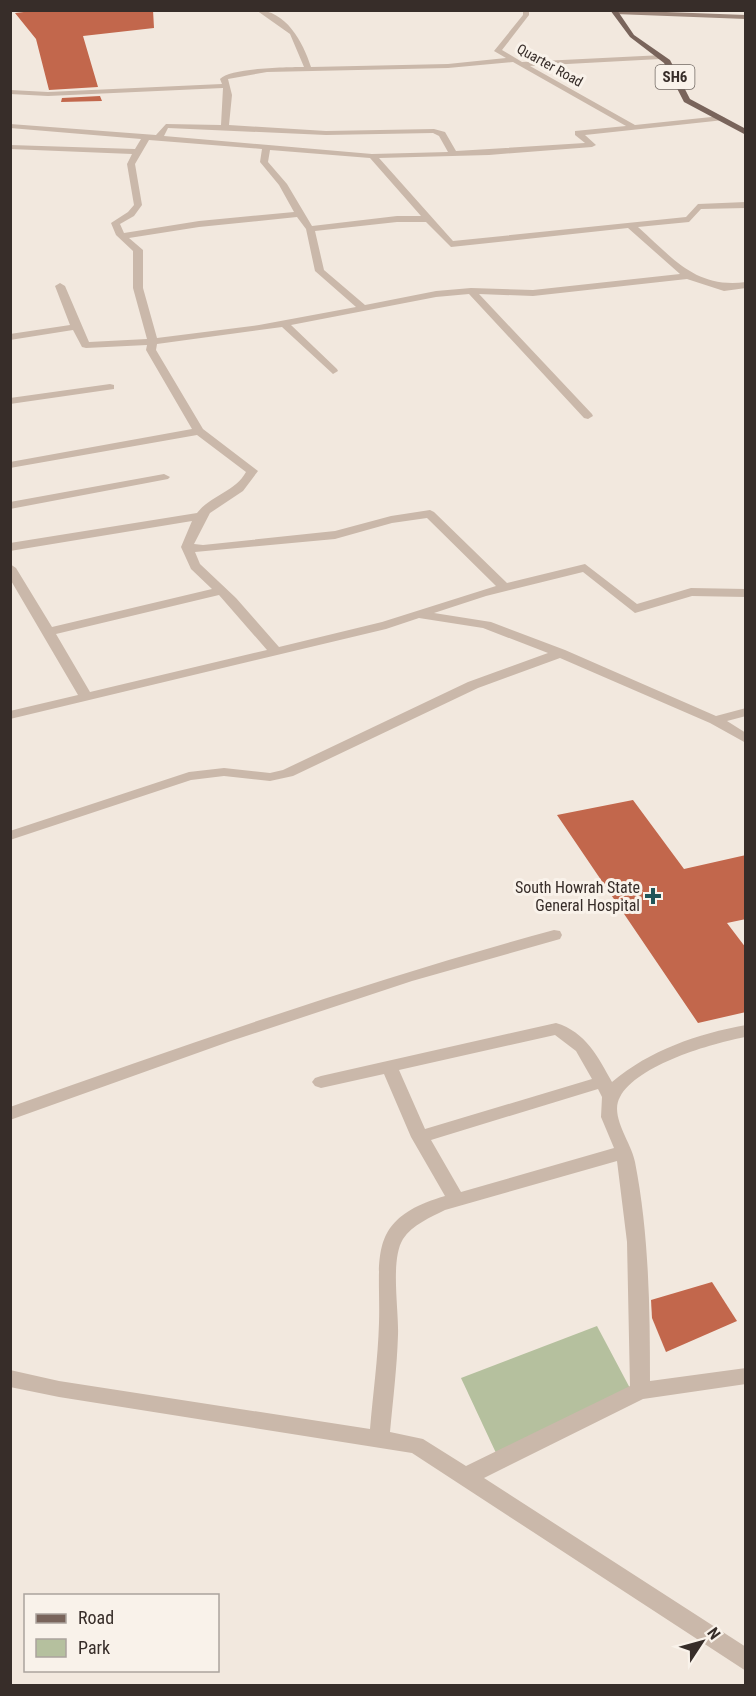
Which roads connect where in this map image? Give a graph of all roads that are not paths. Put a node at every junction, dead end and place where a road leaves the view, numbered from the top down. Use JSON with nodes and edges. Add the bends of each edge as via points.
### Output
{"nodes":[{"id":1,"x":259,"y":10,"type":"edge"},
{"id":2,"x":526,"y":10,"type":"edge"},
{"id":3,"x":614,"y":11,"type":"edge"},
{"id":4,"x":746,"y":16,"type":"edge"},
{"id":5,"x":660,"y":57,"type":"junction"},
{"id":6,"x":517,"y":62,"type":"junction"},
{"id":7,"x":308,"y":69,"type":"junction"},
{"id":8,"x":226,"y":86,"type":"junction"},
{"id":9,"x":10,"y":92,"type":"edge"},
{"id":10,"x":721,"y":118,"type":"junction"},
{"id":11,"x":10,"y":126,"type":"edge"},
{"id":12,"x":225,"y":127,"type":"junction"},
{"id":13,"x":634,"y":127,"type":"junction"},
{"id":14,"x":746,"y":133,"type":"edge"},
{"id":15,"x":146,"y":137,"type":"junction"},
{"id":16,"x":158,"y":139,"type":"junction"},
{"id":17,"x":10,"y":147,"type":"edge"},
{"id":18,"x":266,"y":148,"type":"junction"},
{"id":19,"x":139,"y":152,"type":"junction"},
{"id":20,"x":453,"y":153,"type":"junction"},
{"id":21,"x":372,"y":156,"type":"junction"},
{"id":22,"x":746,"y":205,"type":"edge"},
{"id":23,"x":299,"y":214,"type":"junction"},
{"id":24,"x":429,"y":219,"type":"junction"},
{"id":25,"x":630,"y":225,"type":"junction"},
{"id":26,"x":310,"y":229,"type":"junction"},
{"id":27,"x":122,"y":236,"type":"junction"},
{"id":28,"x":688,"y":276,"type":"junction"},
{"id":29,"x":746,"y":285,"type":"edge"},
{"id":30,"x":60,"y":286,"type":"dead end"},
{"id":31,"x":471,"y":291,"type":"junction"},
{"id":32,"x":363,"y":308,"type":"junction"},
{"id":33,"x":284,"y":323,"type":"junction"},
{"id":34,"x":76,"y":327,"type":"junction"},
{"id":35,"x":10,"y":337,"type":"edge"},
{"id":36,"x":154,"y":341,"type":"junction"},
{"id":37,"x":333,"y":371,"type":"dead end"},
{"id":38,"x":110,"y":387,"type":"dead end"},
{"id":39,"x":10,"y":401,"type":"edge"},
{"id":40,"x":588,"y":416,"type":"dead end"},
{"id":41,"x":199,"y":431,"type":"junction"},
{"id":42,"x":10,"y":451,"type":"edge"},
{"id":43,"x":15,"y":464,"type":"edge"},
{"id":44,"x":164,"y":477,"type":"dead end"},
{"id":45,"x":10,"y":506,"type":"edge"},
{"id":46,"x":202,"y":516,"type":"junction"},
{"id":47,"x":10,"y":547,"type":"edge"},
{"id":48,"x":187,"y":547,"type":"junction"},
{"id":49,"x":10,"y":568,"type":"edge"},
{"id":50,"x":505,"y":588,"type":"junction"},
{"id":51,"x":221,"y":591,"type":"junction"},
{"id":52,"x":746,"y":593,"type":"edge"},
{"id":53,"x":418,"y":615,"type":"junction"},
{"id":54,"x":48,"y":632,"type":"junction"},
{"id":55,"x":276,"y":652,"type":"junction"},
{"id":56,"x":560,"y":653,"type":"junction"},
{"id":57,"x":87,"y":698,"type":"junction"},
{"id":58,"x":746,"y":712,"type":"edge"},
{"id":59,"x":10,"y":715,"type":"edge"},
{"id":60,"x":715,"y":720,"type":"junction"},
{"id":61,"x":746,"y":739,"type":"edge"},
{"id":62,"x":10,"y":836,"type":"edge"},
{"id":63,"x":554,"y":935,"type":"dead end"},
{"id":64,"x":746,"y":1030,"type":"edge"},
{"id":65,"x":389,"y":1066,"type":"junction"},
{"id":66,"x":321,"y":1082,"type":"dead end"},
{"id":67,"x":606,"y":1089,"type":"junction"},
{"id":68,"x":10,"y":1114,"type":"edge"},
{"id":69,"x":420,"y":1137,"type":"junction"},
{"id":70,"x":625,"y":1152,"type":"junction"},
{"id":71,"x":456,"y":1200,"type":"junction"},
{"id":72,"x":746,"y":1376,"type":"edge"},
{"id":73,"x":10,"y":1378,"type":"edge"},
{"id":74,"x":640,"y":1391,"type":"junction"},
{"id":75,"x":379,"y":1439,"type":"junction"},
{"id":76,"x":465,"y":1477,"type":"junction"},
{"id":77,"x":746,"y":1660,"type":"edge"}],
"edges":[{"from":1,"to":7,"type":"street","via":[[300,39]]},
{"from":2,"to":6,"type":"street","name":"Quarter Road","via":[[498,51]]},
{"from":3,"to":4,"type":"main road"},
{"from":3,"to":5,"type":"main road","number":"SH6","via":[[633,36]]},
{"from":5,"to":6,"type":"street"},
{"from":5,"to":10,"type":"main road","number":"SH6","via":[[667,62],[687,100]]},
{"from":6,"to":7,"type":"street"},
{"from":6,"to":13,"type":"street","name":"Quarter Road"},
{"from":7,"to":8,"type":"street","via":[[226,77]]},
{"from":8,"to":9,"type":"street","via":[[48,94]]},
{"from":8,"to":12,"type":"street"},
{"from":10,"to":13,"type":"street"},
{"from":10,"to":14,"type":"main road","number":"SH6"},
{"from":11,"to":15,"type":"street"},
{"from":12,"to":16,"type":"street","via":[[166,126]]},
{"from":12,"to":20,"type":"street","via":[[326,133],[434,131],[442,134]]},
{"from":13,"to":20,"type":"street","via":[[578,134],[592,145]]},
{"from":15,"to":16,"type":"street"},
{"from":15,"to":19,"type":"street"},
{"from":16,"to":18,"type":"street"},
{"from":17,"to":19,"type":"street"},
{"from":18,"to":21,"type":"street"},
{"from":18,"to":23,"type":"street","via":[[264,162],[283,184]]},
{"from":19,"to":27,"type":"street","via":[[131,164],[138,205],[115,223]]},
{"from":20,"to":21,"type":"street"},
{"from":21,"to":24,"type":"street"},
{"from":22,"to":25,"type":"street","via":[[698,207],[689,219]]},
{"from":23,"to":26,"type":"street"},
{"from":23,"to":27,"type":"street"},
{"from":24,"to":25,"type":"street","via":[[451,244]]},
{"from":24,"to":26,"type":"street"},
{"from":25,"to":28,"type":"street"},
{"from":26,"to":32,"type":"street","via":[[320,271]]},
{"from":27,"to":36,"type":"street","via":[[138,250],[139,295]]},
{"from":28,"to":29,"type":"street","via":[[724,288]]},
{"from":28,"to":31,"type":"street","via":[[533,292]]},
{"from":30,"to":34,"type":"street"},
{"from":31,"to":32,"type":"street"},
{"from":31,"to":40,"type":"street"},
{"from":32,"to":33,"type":"street"},
{"from":33,"to":36,"type":"street"},
{"from":33,"to":37,"type":"street"},
{"from":34,"to":35,"type":"street"},
{"from":34,"to":36,"type":"street","via":[[86,345]]},
{"from":36,"to":41,"type":"street","via":[[151,350]]},
{"from":38,"to":39,"type":"street"},
{"from":41,"to":43,"type":"street"},
{"from":41,"to":46,"type":"street","via":[[252,471],[245,485],[209,507]]},
{"from":42,"to":43,"type":"street"},
{"from":44,"to":45,"type":"street"},
{"from":46,"to":47,"type":"street"},
{"from":46,"to":48,"type":"street"},
{"from":48,"to":50,"type":"street","via":[[203,549],[335,535],[430,514]]},
{"from":48,"to":51,"type":"street","via":[[195,566]]},
{"from":49,"to":54,"type":"street"},
{"from":50,"to":52,"type":"street","via":[[585,568],[635,609],[691,592]]},
{"from":50,"to":53,"type":"street"},
{"from":51,"to":54,"type":"street"},
{"from":51,"to":55,"type":"street"},
{"from":53,"to":55,"type":"street"},
{"from":53,"to":56,"type":"street","via":[[486,625]]},
{"from":54,"to":57,"type":"street"},
{"from":55,"to":57,"type":"street"},
{"from":56,"to":60,"type":"street"},
{"from":56,"to":62,"type":"street","via":[[473,685],[288,773],[270,777],[206,772],[165,782]]},
{"from":57,"to":59,"type":"street"},
{"from":58,"to":60,"type":"street"},
{"from":60,"to":61,"type":"street"},
{"from":63,"to":68,"type":"street","via":[[405,977]]},
{"from":64,"to":67,"type":"street","via":[[696,1042]]},
{"from":65,"to":66,"type":"street"},
{"from":65,"to":67,"type":"street","via":[[556,1029],[578,1041]]},
{"from":65,"to":69,"type":"street"},
{"from":67,"to":69,"type":"street"},
{"from":67,"to":70,"type":"street","via":[[613,1126]]},
{"from":69,"to":71,"type":"street"},
{"from":70,"to":71,"type":"street"},
{"from":70,"to":74,"type":"street","via":[[639,1278]]},
{"from":71,"to":75,"type":"street","via":[[417,1215],[392,1240]]},
{"from":72,"to":74,"type":"street"},
{"from":73,"to":75,"type":"street"},
{"from":74,"to":76,"type":"street"},
{"from":75,"to":76,"type":"street","via":[[416,1445]]},
{"from":76,"to":77,"type":"street"}]}
